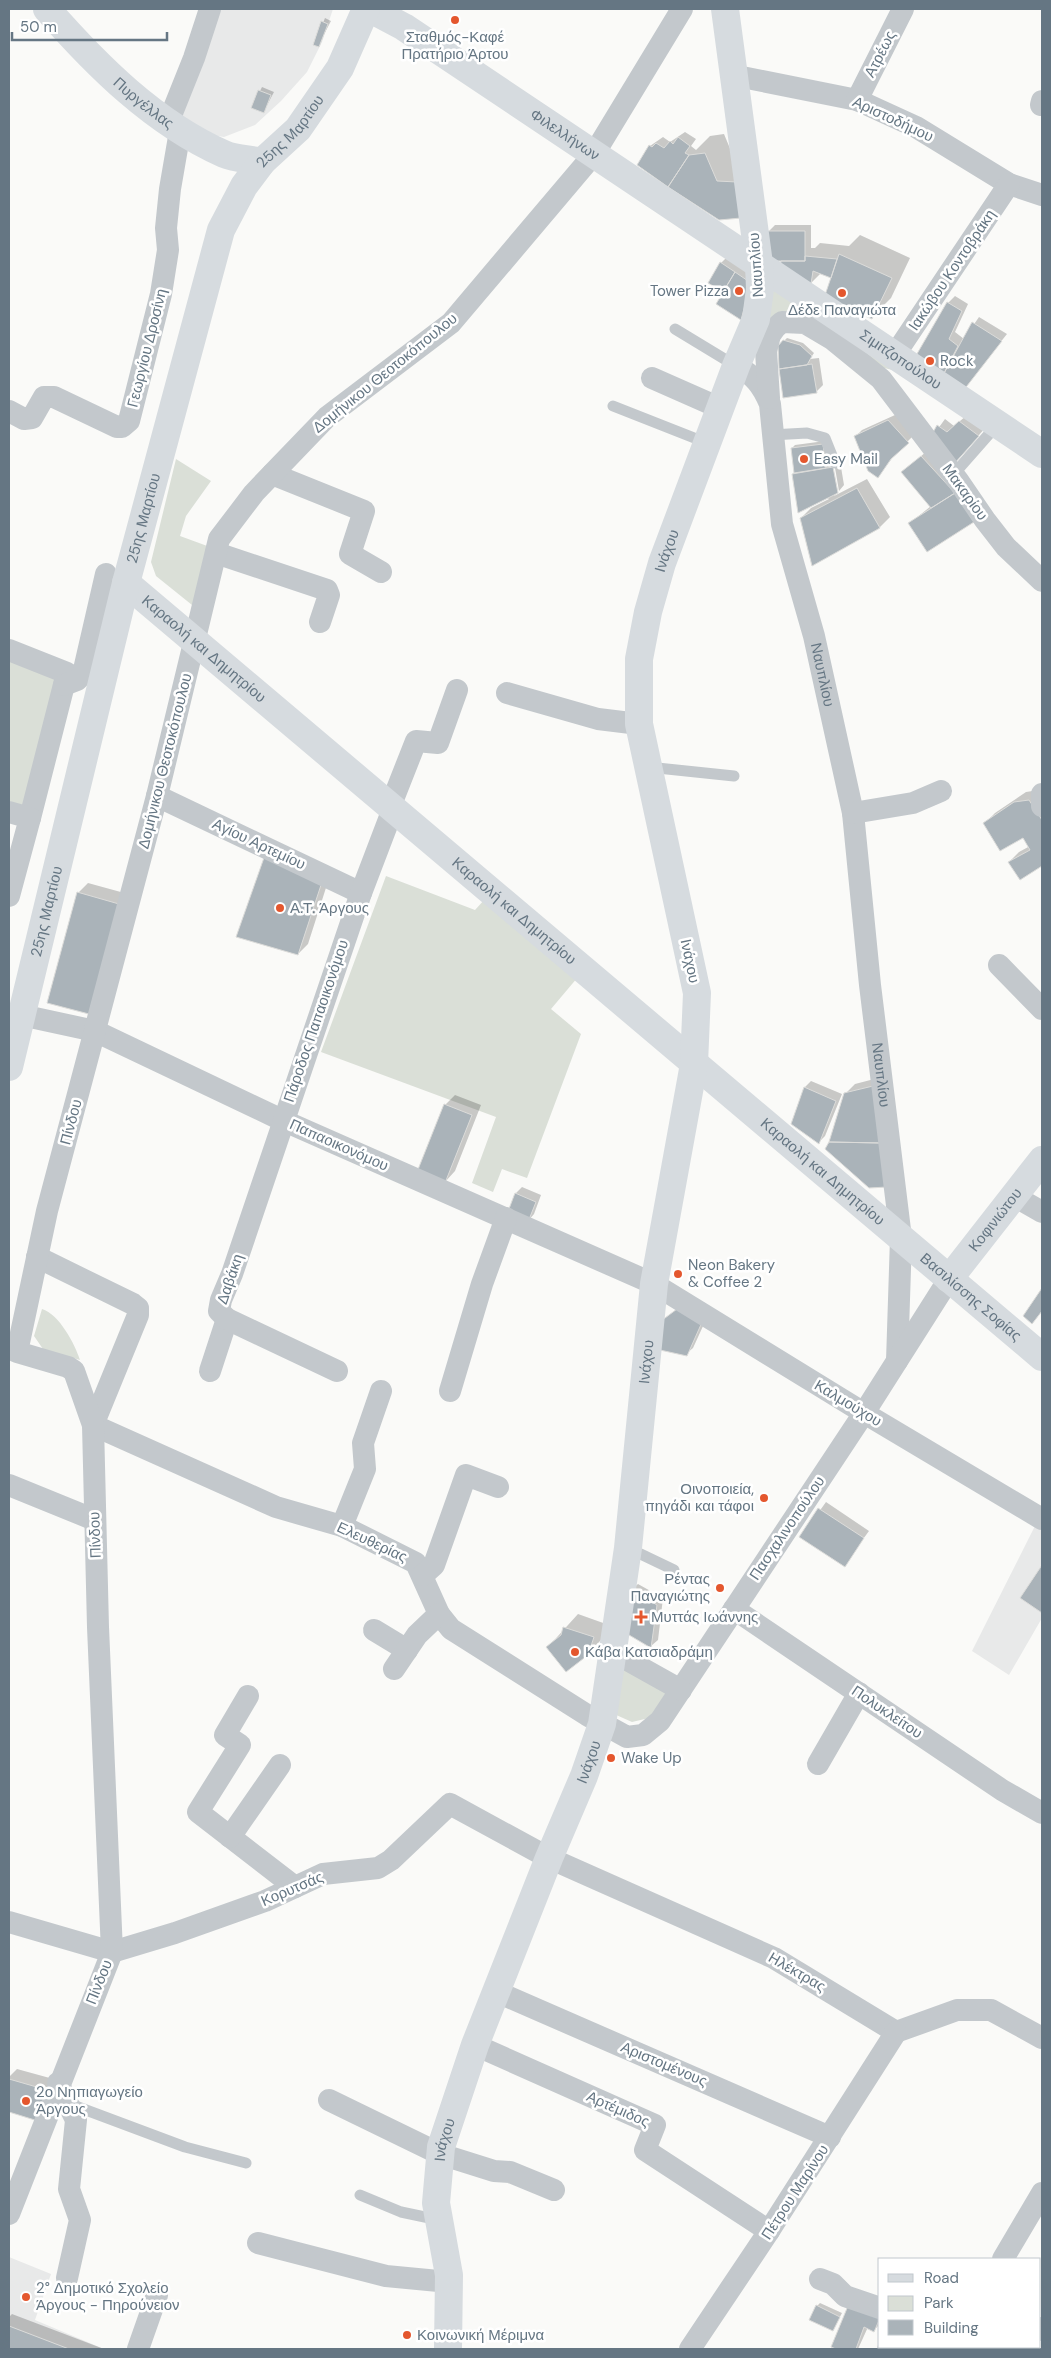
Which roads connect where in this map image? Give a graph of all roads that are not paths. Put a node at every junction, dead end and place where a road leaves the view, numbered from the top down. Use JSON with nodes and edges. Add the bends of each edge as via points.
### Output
{"nodes":[{"id":1,"x":47,"y":9,"type":"edge"},
{"id":2,"x":210,"y":9,"type":"edge"},
{"id":3,"x":366,"y":9,"type":"edge"},
{"id":4,"x":370,"y":9,"type":"edge"},
{"id":5,"x":682,"y":9,"type":"edge"},
{"id":6,"x":725,"y":9,"type":"edge"},
{"id":7,"x":903,"y":9,"type":"edge"},
{"id":8,"x":732,"y":75,"type":"junction"},
{"id":9,"x":857,"y":100,"type":"junction"},
{"id":10,"x":174,"y":127,"type":"junction"},
{"id":11,"x":594,"y":154,"type":"junction"},
{"id":12,"x":262,"y":162,"type":"junction"},
{"id":13,"x":1009,"y":184,"type":"junction"},
{"id":14,"x":1042,"y":195,"type":"edge"},
{"id":15,"x":759,"y":264,"type":"junction"},
{"id":16,"x":675,"y":329,"type":"dead end"},
{"id":17,"x":903,"y":362,"type":"junction"},
{"id":18,"x":736,"y":366,"type":"junction"},
{"id":19,"x":652,"y":378,"type":"dead end"},
{"id":20,"x":896,"y":397,"type":"junction"},
{"id":21,"x":770,"y":404,"type":"junction"},
{"id":22,"x":613,"y":406,"type":"dead end"},
{"id":23,"x":720,"y":408,"type":"junction"},
{"id":24,"x":9,"y":411,"type":"edge"},
{"id":25,"x":998,"y":425,"type":"junction"},
{"id":26,"x":771,"y":435,"type":"junction"},
{"id":27,"x":706,"y":443,"type":"junction"},
{"id":28,"x":1042,"y":454,"type":"edge"},
{"id":29,"x":835,"y":463,"type":"dead end"},
{"id":30,"x":272,"y":474,"type":"junction"},
{"id":31,"x":953,"y":475,"type":"junction"},
{"id":32,"x":216,"y":553,"type":"junction"},
{"id":33,"x":381,"y":572,"type":"dead end"},
{"id":34,"x":116,"y":578,"type":"junction"},
{"id":35,"x":1042,"y":581,"type":"edge"},
{"id":36,"x":320,"y":622,"type":"dead end"},
{"id":37,"x":194,"y":641,"type":"junction"},
{"id":38,"x":9,"y":650,"type":"edge"},
{"id":39,"x":66,"y":679,"type":"junction"},
{"id":40,"x":457,"y":690,"type":"dead end"},
{"id":41,"x":507,"y":693,"type":"dead end"},
{"id":42,"x":639,"y":724,"type":"junction"},
{"id":43,"x":648,"y":766,"type":"junction"},
{"id":44,"x":734,"y":776,"type":"dead end"},
{"id":45,"x":942,"y":791,"type":"dead end"},
{"id":46,"x":1042,"y":794,"type":"edge"},
{"id":47,"x":157,"y":796,"type":"junction"},
{"id":48,"x":1042,"y":806,"type":"edge"},
{"id":49,"x":391,"y":808,"type":"junction"},
{"id":50,"x":9,"y":812,"type":"edge"},
{"id":51,"x":853,"y":813,"type":"junction"},
{"id":52,"x":30,"y":818,"type":"junction"},
{"id":53,"x":360,"y":893,"type":"junction"},
{"id":54,"x":9,"y":896,"type":"edge"},
{"id":55,"x":999,"y":965,"type":"dead end"},
{"id":56,"x":1042,"y":1009,"type":"edge"},
{"id":57,"x":15,"y":1014,"type":"edge"},
{"id":58,"x":95,"y":1031,"type":"junction"},
{"id":59,"x":694,"y":1064,"type":"junction"},
{"id":60,"x":9,"y":1067,"type":"edge"},
{"id":61,"x":282,"y":1120,"type":"junction"},
{"id":62,"x":1042,"y":1160,"type":"edge"},
{"id":63,"x":1014,"y":1196,"type":"junction"},
{"id":64,"x":1042,"y":1212,"type":"edge"},
{"id":65,"x":506,"y":1218,"type":"junction"},
{"id":66,"x":900,"y":1238,"type":"junction"},
{"id":67,"x":37,"y":1257,"type":"junction"},
{"id":68,"x":949,"y":1279,"type":"junction"},
{"id":69,"x":654,"y":1284,"type":"junction"},
{"id":70,"x":227,"y":1319,"type":"junction"},
{"id":71,"x":13,"y":1351,"type":"edge"},
{"id":72,"x":1042,"y":1357,"type":"edge"},
{"id":73,"x":897,"y":1362,"type":"junction"},
{"id":74,"x":210,"y":1371,"type":"dead end"},
{"id":75,"x":338,"y":1371,"type":"dead end"},
{"id":76,"x":381,"y":1391,"type":"dead end"},
{"id":77,"x":450,"y":1391,"type":"dead end"},
{"id":78,"x":864,"y":1413,"type":"junction"},
{"id":79,"x":93,"y":1425,"type":"junction"},
{"id":80,"x":9,"y":1485,"type":"edge"},
{"id":81,"x":498,"y":1487,"type":"dead end"},
{"id":82,"x":94,"y":1520,"type":"junction"},
{"id":83,"x":1042,"y":1520,"type":"edge"},
{"id":84,"x":342,"y":1526,"type":"junction"},
{"id":85,"x":628,"y":1548,"type":"junction"},
{"id":86,"x":674,"y":1570,"type":"dead end"},
{"id":87,"x":423,"y":1575,"type":"junction"},
{"id":88,"x":734,"y":1608,"type":"junction"},
{"id":89,"x":439,"y":1614,"type":"junction"},
{"id":90,"x":374,"y":1630,"type":"dead end"},
{"id":91,"x":407,"y":1650,"type":"junction"},
{"id":92,"x":613,"y":1652,"type":"junction"},
{"id":93,"x":394,"y":1669,"type":"dead end"},
{"id":94,"x":681,"y":1690,"type":"junction"},
{"id":95,"x":859,"y":1693,"type":"junction"},
{"id":96,"x":248,"y":1696,"type":"dead end"},
{"id":97,"x":602,"y":1724,"type":"junction"},
{"id":98,"x":280,"y":1764,"type":"dead end"},
{"id":99,"x":818,"y":1764,"type":"dead end"},
{"id":100,"x":1042,"y":1813,"type":"edge"},
{"id":101,"x":230,"y":1837,"type":"junction"},
{"id":102,"x":549,"y":1858,"type":"junction"},
{"id":103,"x":295,"y":1887,"type":"junction"},
{"id":104,"x":9,"y":1922,"type":"edge"},
{"id":105,"x":112,"y":1952,"type":"junction"},
{"id":106,"x":497,"y":1992,"type":"junction"},
{"id":107,"x":896,"y":2032,"type":"junction"},
{"id":108,"x":1042,"y":2038,"type":"edge"},
{"id":109,"x":475,"y":2045,"type":"junction"},
{"id":110,"x":58,"y":2083,"type":"junction"},
{"id":111,"x":329,"y":2100,"type":"dead end"},
{"id":112,"x":68,"y":2103,"type":"junction"},
{"id":113,"x":830,"y":2137,"type":"junction"},
{"id":114,"x":440,"y":2154,"type":"junction"},
{"id":115,"x":246,"y":2163,"type":"dead end"},
{"id":116,"x":554,"y":2190,"type":"dead end"},
{"id":117,"x":1042,"y":2192,"type":"edge"},
{"id":118,"x":360,"y":2195,"type":"dead end"},
{"id":119,"x":9,"y":2214,"type":"edge"},
{"id":120,"x":439,"y":2220,"type":"junction"},
{"id":121,"x":770,"y":2231,"type":"junction"},
{"id":122,"x":258,"y":2243,"type":"dead end"},
{"id":123,"x":1004,"y":2258,"type":"edge"},
{"id":124,"x":67,"y":2278,"type":"dead end"},
{"id":125,"x":820,"y":2279,"type":"dead end"},
{"id":126,"x":449,"y":2282,"type":"junction"},
{"id":127,"x":157,"y":2295,"type":"dead end"},
{"id":128,"x":878,"y":2307,"type":"edge"},
{"id":129,"x":138,"y":2349,"type":"edge"},
{"id":130,"x":448,"y":2349,"type":"edge"},
{"id":131,"x":690,"y":2349,"type":"edge"}],
"edges":[{"from":1,"to":10,"type":"main road","name":"Πυργέλλας","via":[[144,105]]},
{"from":2,"to":10,"type":"street"},
{"from":3,"to":12,"type":"main road","name":"25ης Μαρτίου","via":[[340,68],[298,129]]},
{"from":4,"to":11,"type":"main road","name":"Φιλελλήνων","via":[[404,27]]},
{"from":5,"to":11,"type":"street","name":"Δομήνικου Θεοτοκόπουλου"},
{"from":6,"to":8,"type":"main road","name":"Ναυπλίου"},
{"from":7,"to":9,"type":"street","name":"Ατρέως"},
{"from":8,"to":9,"type":"street","name":"Αριστοδήμου"},
{"from":8,"to":15,"type":"main road","name":"Ναυπλίου"},
{"from":9,"to":13,"type":"street","name":"Αριστοδήμου","via":[[916,127]]},
{"from":10,"to":12,"type":"main road","name":"Πυργέλλας","via":[[226,155]]},
{"from":10,"to":24,"type":"street","name":"Γεωργίου Δροσίνη","via":[[166,228],[168,250],[161,294],[129,421],[117,427],[54,397],[44,396],[32,418],[24,419]]},
{"from":11,"to":15,"type":"main road","name":"Φιλελλήνων"},
{"from":11,"to":30,"type":"street","name":"Δομήνικου Θεοτοκόπουλου","via":[[451,323],[327,417]]},
{"from":12,"to":34,"type":"main road","name":"25ης Μαρτίου","via":[[244,186],[221,230]]},
{"from":13,"to":14,"type":"street","name":"Αριστοδήμου"},
{"from":13,"to":17,"type":"street","name":"Ιακώβου Κοντοβράκη"},
{"from":15,"to":17,"type":"main road","name":"Σιμιτζοπούλου"},
{"from":15,"to":18,"type":"main road","name":"Ναυπλίου","via":[[756,319]]},
{"from":16,"to":18,"type":"lane"},
{"from":17,"to":20,"type":"street"},
{"from":17,"to":25,"type":"main road","name":"Σιμιτζοπούλου"},
{"from":18,"to":21,"type":"street","name":"Ναυπλίου","via":[[756,378]]},
{"from":18,"to":23,"type":"main road","name":"Ινάχου"},
{"from":19,"to":23,"type":"street"},
{"from":20,"to":21,"type":"street","name":"Μακαρίου","via":[[881,379],[832,339],[805,323],[794,321],[782,322],[770,335],[766,351]]},
{"from":20,"to":31,"type":"street","name":"Μακαρίου"},
{"from":21,"to":26,"type":"street","name":"Ναυπλίου"},
{"from":22,"to":27,"type":"lane"},
{"from":23,"to":27,"type":"main road","name":"Ινάχου"},
{"from":25,"to":28,"type":"main road","name":"Σιμιτζοπούλου"},
{"from":25,"to":31,"type":"lane"},
{"from":26,"to":29,"type":"lane","via":[[808,433],[825,438]]},
{"from":26,"to":51,"type":"street","name":"Ναυπλίου","via":[[782,524],[814,636]]},
{"from":27,"to":42,"type":"main road","name":"Ινάχου","via":[[662,563],[648,612],[639,659]]},
{"from":30,"to":32,"type":"street","name":"Δομήνικου Θεοτοκόπουλου","via":[[219,539]]},
{"from":30,"to":33,"type":"street","via":[[364,511],[350,554]]},
{"from":31,"to":35,"type":"street","name":"Μακαρίου","via":[[1006,548]]},
{"from":32,"to":36,"type":"street","via":[[327,590],[329,595]]},
{"from":32,"to":37,"type":"street","name":"Δομήνικου Θεοτοκόπουλου"},
{"from":34,"to":37,"type":"main road","name":"Καραολή και Δημητρίου"},
{"from":34,"to":39,"type":"street","via":[[83,674],[78,680]]},
{"from":34,"to":57,"type":"main road","name":"25ης Μαρτίου"},
{"from":37,"to":47,"type":"street","name":"Δομήνικου Θεοτοκόπουλου"},
{"from":37,"to":49,"type":"main road","name":"Καραολή και Δημητρίου"},
{"from":38,"to":39,"type":"street"},
{"from":39,"to":52,"type":"street"},
{"from":40,"to":49,"type":"street","name":"Πάροδος Παπαοικονόμου","via":[[438,743],[416,741]]},
{"from":41,"to":42,"type":"street","via":[[598,719]]},
{"from":42,"to":43,"type":"main road","name":"Ινάχου"},
{"from":43,"to":44,"type":"lane"},
{"from":43,"to":59,"type":"main road","name":"Ινάχου","via":[[697,993]]},
{"from":45,"to":51,"type":"street","via":[[913,803]]},
{"from":46,"to":48,"type":"street"},
{"from":47,"to":53,"type":"street","name":"Αγίου Αρτεμίου"},
{"from":47,"to":58,"type":"street","name":"Δομήνικου Θεοτοκόπουλου"},
{"from":49,"to":53,"type":"street","name":"Πάροδος Παπαοικονόμου"},
{"from":49,"to":59,"type":"main road","name":"Καραολή και Δημητρίου"},
{"from":50,"to":52,"type":"street"},
{"from":51,"to":66,"type":"street","name":"Ναυπλίου"},
{"from":52,"to":54,"type":"street"},
{"from":53,"to":61,"type":"street","name":"Πάροδος Παπαοικονόμου"},
{"from":55,"to":56,"type":"street"},
{"from":57,"to":58,"type":"street","name":"Παπαοικονόμου"},
{"from":57,"to":60,"type":"main road","name":"25ης Μαρτίου"},
{"from":58,"to":61,"type":"street","name":"Παπαοικονόμου"},
{"from":58,"to":67,"type":"street","name":"Πίνδου"},
{"from":59,"to":66,"type":"main road","name":"Καραολή και Δημητρίου"},
{"from":59,"to":69,"type":"main road","name":"Ινάχου"},
{"from":61,"to":65,"type":"street","name":"Παπαοικονόμου"},
{"from":61,"to":70,"type":"street","name":"Δαβάκη","via":[[221,1300],[219,1311]]},
{"from":62,"to":63,"type":"main road","name":"Κοφινιώτου"},
{"from":63,"to":64,"type":"street"},
{"from":63,"to":68,"type":"main road","name":"Κοφινιώτου"},
{"from":65,"to":69,"type":"street","name":"Παπαοικονόμου"},
{"from":65,"to":77,"type":"street","via":[[479,1293]]},
{"from":66,"to":68,"type":"main road","name":"Βασιλίσσης Σοφίας"},
{"from":66,"to":73,"type":"street","name":"Ναυπλίου"},
{"from":67,"to":71,"type":"street","name":"Πίνδου"},
{"from":67,"to":79,"type":"street","via":[[138,1308],[138,1315]]},
{"from":68,"to":72,"type":"main road","name":"Βασιλίσσης Σοφίας"},
{"from":68,"to":73,"type":"street","name":"Πασχαλινοπούλου"},
{"from":69,"to":78,"type":"street","name":"Καλμούχου"},
{"from":69,"to":85,"type":"main road","name":"Ινάχου"},
{"from":70,"to":74,"type":"street"},
{"from":70,"to":75,"type":"street","name":"Δαβάκη"},
{"from":71,"to":79,"type":"street","name":"Πίνδου","via":[[68,1366],[74,1371]]},
{"from":73,"to":78,"type":"street","name":"Πασχαλινοπούλου"},
{"from":76,"to":84,"type":"street","via":[[363,1444],[365,1468]]},
{"from":78,"to":83,"type":"street","name":"Καλμούχου"},
{"from":78,"to":88,"type":"street","name":"Πασχαλινοπούλου"},
{"from":79,"to":82,"type":"street","name":"Πίνδου"},
{"from":79,"to":84,"type":"street","name":"Ελευθερίας","via":[[276,1506]]},
{"from":80,"to":82,"type":"street"},
{"from":81,"to":87,"type":"street","via":[[466,1476],[434,1565]]},
{"from":82,"to":105,"type":"street","name":"Πίνδου"},
{"from":84,"to":87,"type":"street","name":"Ελευθερίας","via":[[416,1563]]},
{"from":85,"to":86,"type":"lane"},
{"from":85,"to":92,"type":"main road","name":"Ινάχου"},
{"from":87,"to":89,"type":"street","name":"Ελευθερίας"},
{"from":88,"to":94,"type":"street","name":"Πασχαλινοπούλου"},
{"from":88,"to":95,"type":"street","name":"Πολυκλείτου"},
{"from":89,"to":91,"type":"street","via":[[427,1623]]},
{"from":89,"to":97,"type":"street","name":"Ελευθερίας","via":[[451,1629]]},
{"from":90,"to":91,"type":"street"},
{"from":91,"to":93,"type":"street"},
{"from":92,"to":94,"type":"street"},
{"from":92,"to":97,"type":"main road","name":"Ινάχου"},
{"from":94,"to":97,"type":"street","name":"Πασχαλινοπούλου","via":[[660,1721],[643,1735],[627,1738]]},
{"from":95,"to":99,"type":"street"},
{"from":95,"to":100,"type":"street","name":"Πολυκλείτου","via":[[1002,1790]]},
{"from":96,"to":101,"type":"street","via":[[225,1734],[240,1745],[198,1812]]},
{"from":97,"to":102,"type":"main road","name":"Ινάχου"},
{"from":98,"to":101,"type":"street"},
{"from":101,"to":103,"type":"street"},
{"from":102,"to":103,"type":"street","name":"Κορυτσάς","via":[[450,1804],[391,1860],[378,1868],[323,1874]]},
{"from":102,"to":106,"type":"main road","name":"Ινάχου"},
{"from":102,"to":107,"type":"street","name":"Ηλέκτρας","via":[[774,1958]]},
{"from":103,"to":105,"type":"street","name":"Κορυτσάς","via":[[175,1933]]},
{"from":104,"to":105,"type":"street"},
{"from":105,"to":110,"type":"street","name":"Πίνδου"},
{"from":106,"to":109,"type":"main road","name":"Ινάχου"},
{"from":106,"to":113,"type":"street","name":"Αριστομένους"},
{"from":107,"to":108,"type":"street","via":[[958,2010],[991,2010]]},
{"from":107,"to":113,"type":"street","name":"Πέτρου Μαρίνου"},
{"from":109,"to":114,"type":"main road","name":"Ινάχου"},
{"from":109,"to":121,"type":"street","name":"Αρτέμιδος","via":[[655,2124],[644,2150]]},
{"from":110,"to":112,"type":"street"},
{"from":110,"to":119,"type":"street","name":"Πίνδου"},
{"from":111,"to":114,"type":"street"},
{"from":112,"to":115,"type":"lane","via":[[185,2147]]},
{"from":112,"to":124,"type":"street","via":[[76,2120],[68,2189],[80,2220]]},
{"from":113,"to":121,"type":"street","name":"Πέτρου Μαρίνου"},
{"from":114,"to":116,"type":"street","via":[[494,2171],[510,2172]]},
{"from":114,"to":120,"type":"main road","name":"Ινάχου","via":[[436,2203]]},
{"from":117,"to":123,"type":"street"},
{"from":118,"to":120,"type":"lane","via":[[401,2212]]},
{"from":120,"to":126,"type":"main road","name":"Ινάχου"},
{"from":121,"to":131,"type":"street","name":"Πέτρου Μαρίνου"},
{"from":122,"to":126,"type":"street","via":[[386,2276]]},
{"from":125,"to":128,"type":"street","via":[[833,2284],[845,2296]]},
{"from":126,"to":130,"type":"main road","name":"Ινάχου"},
{"from":127,"to":129,"type":"street"}]}
